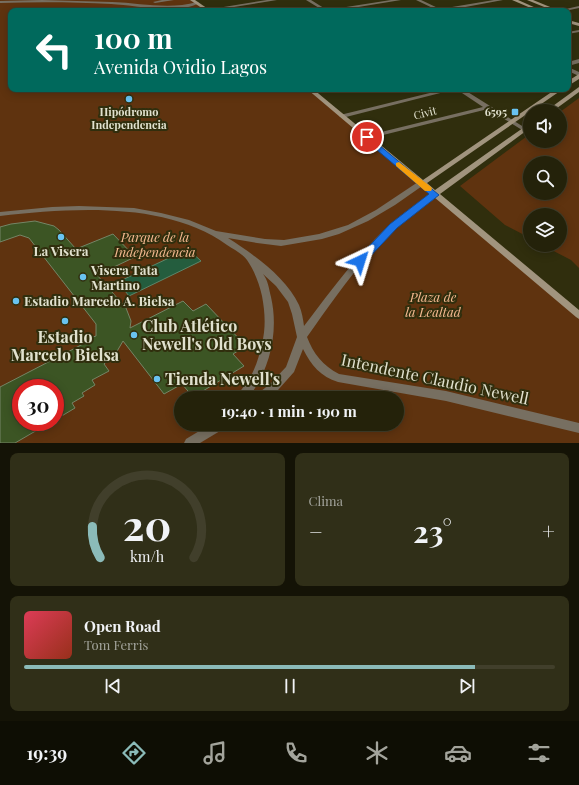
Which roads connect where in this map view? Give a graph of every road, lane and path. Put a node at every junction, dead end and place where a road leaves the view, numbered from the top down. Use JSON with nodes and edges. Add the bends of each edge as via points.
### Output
{"nodes":[{"id":1,"x":172,"y":0,"type":"edge"},
{"id":2,"x":192,"y":0,"type":"edge"},
{"id":3,"x":275,"y":0,"type":"edge"},
{"id":4,"x":308,"y":0,"type":"edge"},
{"id":5,"x":399,"y":0,"type":"edge"},
{"id":6,"x":418,"y":0,"type":"edge"},
{"id":7,"x":502,"y":0,"type":"edge"},
{"id":8,"x":514,"y":0,"type":"edge"},
{"id":9,"x":528,"y":0,"type":"edge"},
{"id":10,"x":0,"y":2,"type":"edge"},
{"id":11,"x":197,"y":3,"type":"junction"},
{"id":12,"x":132,"y":4,"type":"junction"},
{"id":13,"x":142,"y":4,"type":"junction"},
{"id":14,"x":205,"y":8,"type":"edge"},
{"id":15,"x":221,"y":8,"type":"edge"},
{"id":16,"x":321,"y":8,"type":"edge"},
{"id":17,"x":346,"y":8,"type":"edge"},
{"id":18,"x":435,"y":8,"type":"edge"},
{"id":19,"x":458,"y":8,"type":"edge"},
{"id":20,"x":535,"y":8,"type":"edge"},
{"id":21,"x":550,"y":8,"type":"edge"},
{"id":22,"x":579,"y":75,"type":"edge"},
{"id":23,"x":571,"y":82,"type":"edge"},
{"id":24,"x":579,"y":89,"type":"edge"},
{"id":25,"x":314,"y":92,"type":"edge"},
{"id":26,"x":441,"y":92,"type":"edge"},
{"id":27,"x":464,"y":92,"type":"edge"},
{"id":28,"x":556,"y":92,"type":"edge"},
{"id":29,"x":559,"y":104,"type":"edge"},
{"id":30,"x":489,"y":107,"type":"junction"},
{"id":31,"x":342,"y":116,"type":"junction"},
{"id":32,"x":512,"y":122,"type":"junction"},
{"id":33,"x":523,"y":126,"type":"edge"},
{"id":34,"x":523,"y":130,"type":"edge"},
{"id":35,"x":367,"y":137,"type":"junction"},
{"id":36,"x":421,"y":184,"type":"junction"},
{"id":37,"x":434,"y":195,"type":"junction"},
{"id":38,"x":0,"y":214,"type":"edge"},
{"id":39,"x":211,"y":231,"type":"junction"},
{"id":40,"x":249,"y":258,"type":"junction"},
{"id":41,"x":579,"y":315,"type":"edge"},
{"id":42,"x":302,"y":337,"type":"junction"},
{"id":43,"x":247,"y":391,"type":"edge"},
{"id":44,"x":269,"y":391,"type":"edge"},
{"id":45,"x":579,"y":428,"type":"edge"},
{"id":46,"x":207,"y":431,"type":"edge"},
{"id":47,"x":210,"y":431,"type":"edge"},
{"id":48,"x":202,"y":436,"type":"junction"},
{"id":49,"x":190,"y":443,"type":"edge"}],
"edges":[{"from":1,"to":13,"type":"street"},
{"from":2,"to":11,"type":"main road"},
{"from":3,"to":15,"type":"street"},
{"from":4,"to":16,"type":"street"},
{"from":5,"to":17,"type":"street"},
{"from":6,"to":18,"type":"street"},
{"from":7,"to":19,"type":"street"},
{"from":8,"to":20,"type":"main road"},
{"from":9,"to":21,"type":"main road"},
{"from":10,"to":12,"type":"street"},
{"from":11,"to":12,"type":"street","via":[[183,7]]},
{"from":11,"to":13,"type":"street"},
{"from":11,"to":14,"type":"main road"},
{"from":12,"to":13,"type":"street"},
{"from":22,"to":23,"type":"main road"},
{"from":24,"to":29,"type":"main road"},
{"from":25,"to":31,"type":"main road"},
{"from":26,"to":31,"type":"street"},
{"from":27,"to":30,"type":"street"},
{"from":28,"to":32,"type":"main road"},
{"from":30,"to":32,"type":"street"},
{"from":30,"to":35,"type":"street","name":"Civit"},
{"from":31,"to":35,"type":"main road"},
{"from":32,"to":33,"type":"street"},
{"from":32,"to":36,"type":"main road"},
{"from":34,"to":37,"type":"main road"},
{"from":35,"to":36,"type":"main road"},
{"from":36,"to":37,"type":"main road"},
{"from":36,"to":39,"type":"street","via":[[376,215],[354,226],[321,237],[282,243]]},
{"from":37,"to":41,"type":"main road"},
{"from":37,"to":42,"type":"street","via":[[394,226],[368,251]]},
{"from":38,"to":39,"type":"street","via":[[63,208],[113,209],[161,215]]},
{"from":39,"to":40,"type":"street"},
{"from":40,"to":42,"type":"street","via":[[280,284],[292,301],[299,316]]},
{"from":40,"to":43,"type":"street","via":[[261,278],[271,324],[260,368]]},
{"from":42,"to":44,"type":"street","via":[[290,369]]},
{"from":42,"to":45,"type":"street","name":"Intendente Claudio Newell","via":[[322,369],[335,377],[426,392]]},
{"from":46,"to":48,"type":"street"},
{"from":47,"to":48,"type":"street"},
{"from":48,"to":49,"type":"street"}]}
